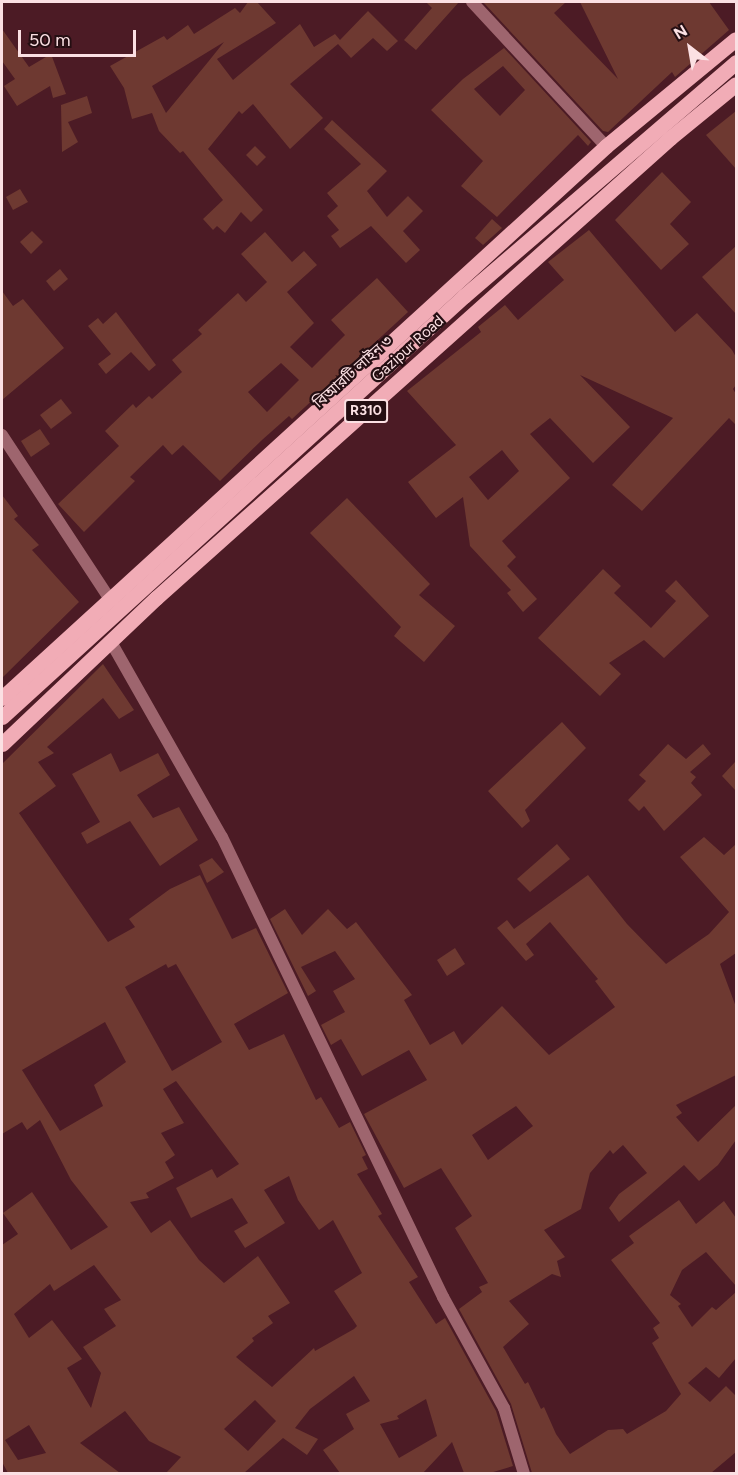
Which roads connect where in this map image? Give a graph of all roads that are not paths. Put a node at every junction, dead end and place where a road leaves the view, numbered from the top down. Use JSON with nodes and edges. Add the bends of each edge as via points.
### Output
{"nodes":[{"id":1,"x":472,"y":2,"type":"edge"},
{"id":2,"x":736,"y":39,"type":"edge"},
{"id":3,"x":736,"y":62,"type":"edge"},
{"id":4,"x":736,"y":84,"type":"edge"},
{"id":5,"x":606,"y":146,"type":"junction"},
{"id":6,"x":2,"y":435,"type":"edge"},
{"id":7,"x":109,"y":598,"type":"junction"},
{"id":8,"x":111,"y":642,"type":"junction"},
{"id":9,"x":2,"y":698,"type":"edge"},
{"id":10,"x":2,"y":717,"type":"edge"},
{"id":11,"x":2,"y":744,"type":"edge"},
{"id":12,"x":524,"y":1473,"type":"edge"}],
"edges":[{"from":1,"to":5,"type":"street"},
{"from":2,"to":5,"type":"main road","name":"Gazipur Road","number":"R310"},
{"from":3,"to":10,"type":"main road","name":"বিআরটি লাইন ৩","via":[[464,296]]},
{"from":4,"to":8,"type":"main road","name":"Gazipur Road","number":"R310","via":[[670,138]]},
{"from":5,"to":7,"type":"main road","name":"Gazipur Road","number":"R310"},
{"from":6,"to":7,"type":"street"},
{"from":7,"to":9,"type":"main road","name":"Gazipur Road","number":"R310"},
{"from":8,"to":11,"type":"main road","name":"Gazipur Road","number":"R310"},
{"from":8,"to":12,"type":"street","via":[[222,837],[443,1297],[504,1408]]}]}
